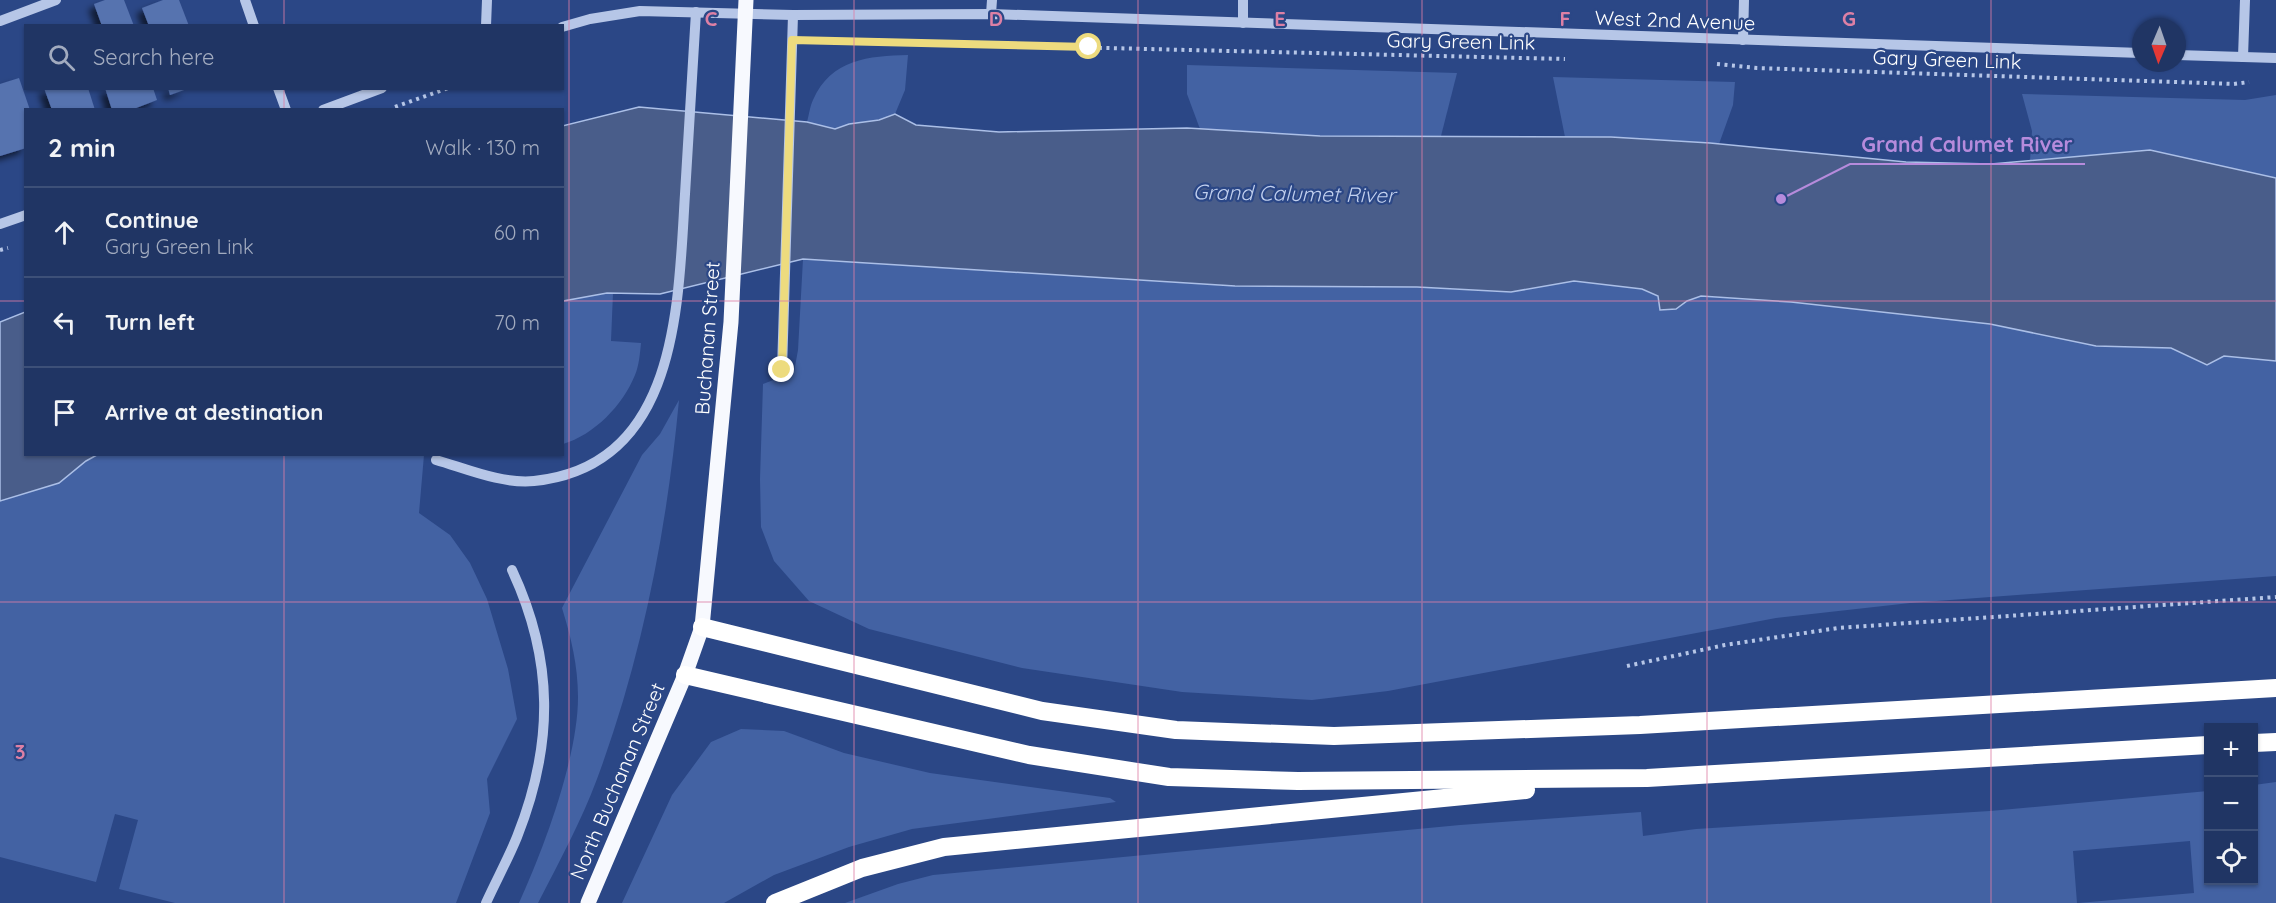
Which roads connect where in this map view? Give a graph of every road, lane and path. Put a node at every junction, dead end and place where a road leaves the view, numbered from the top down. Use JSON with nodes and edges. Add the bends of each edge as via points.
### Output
{"nodes":[{"id":1,"x":56,"y":0,"type":"edge"},
{"id":2,"x":245,"y":0,"type":"edge"},
{"id":3,"x":487,"y":0,"type":"edge"},
{"id":4,"x":992,"y":0,"type":"edge"},
{"id":5,"x":1243,"y":0,"type":"edge"},
{"id":6,"x":1744,"y":0,"type":"edge"},
{"id":7,"x":2245,"y":0,"type":"edge"},
{"id":8,"x":746,"y":6,"type":"edge"},
{"id":9,"x":696,"y":12,"type":"junction"},
{"id":10,"x":992,"y":14,"type":"junction"},
{"id":11,"x":793,"y":15,"type":"junction"},
{"id":12,"x":0,"y":21,"type":"edge"},
{"id":13,"x":1243,"y":23,"type":"junction"},
{"id":14,"x":253,"y":24,"type":"edge"},
{"id":15,"x":486,"y":24,"type":"edge"},
{"id":16,"x":564,"y":27,"type":"edge"},
{"id":17,"x":792,"y":40,"type":"junction"},
{"id":18,"x":1743,"y":40,"type":"junction"},
{"id":19,"x":2132,"y":53,"type":"edge"},
{"id":20,"x":2186,"y":55,"type":"edge"},
{"id":21,"x":2243,"y":57,"type":"junction"},
{"id":22,"x":2276,"y":58,"type":"edge"},
{"id":23,"x":1569,"y":59,"type":"dead end"},
{"id":24,"x":1713,"y":63,"type":"dead end"},
{"id":25,"x":2254,"y":81,"type":"dead end"},
{"id":26,"x":279,"y":90,"type":"edge"},
{"id":27,"x":377,"y":90,"type":"edge"},
{"id":28,"x":442,"y":90,"type":"edge"},
{"id":29,"x":285,"y":108,"type":"edge"},
{"id":30,"x":328,"y":108,"type":"edge"},
{"id":31,"x":393,"y":108,"type":"edge"},
{"id":32,"x":24,"y":216,"type":"edge"},
{"id":33,"x":0,"y":224,"type":"edge"},
{"id":34,"x":782,"y":370,"type":"dead end"},
{"id":35,"x":436,"y":460,"type":"dead end"},
{"id":36,"x":512,"y":570,"type":"dead end"},
{"id":37,"x":2276,"y":597,"type":"edge"},
{"id":38,"x":702,"y":627,"type":"junction"},
{"id":39,"x":1627,"y":666,"type":"dead end"},
{"id":40,"x":685,"y":675,"type":"junction"},
{"id":41,"x":2276,"y":688,"type":"edge"},
{"id":42,"x":2276,"y":742,"type":"edge"},
{"id":43,"x":2258,"y":743,"type":"edge"},
{"id":44,"x":2204,"y":745,"type":"edge"},
{"id":45,"x":1647,"y":778,"type":"junction"},
{"id":46,"x":486,"y":903,"type":"edge"},
{"id":47,"x":588,"y":903,"type":"edge"},
{"id":48,"x":775,"y":903,"type":"edge"}],
"edges":[{"from":1,"to":12,"type":"street"},
{"from":2,"to":14,"type":"street"},
{"from":3,"to":15,"type":"street"},
{"from":4,"to":10,"type":"street"},
{"from":5,"to":13,"type":"street"},
{"from":6,"to":18,"type":"street"},
{"from":7,"to":21,"type":"street"},
{"from":8,"to":9,"type":"street","name":"West 2nd Avenue"},
{"from":8,"to":11,"type":"street","name":"West 2nd Avenue"},
{"from":8,"to":38,"type":"main road","name":"Buchanan Street","via":[[731,322]]},
{"from":9,"to":16,"type":"street","name":"West 2nd Avenue","via":[[629,12]]},
{"from":9,"to":35,"type":"street","via":[[681,261],[666,363],[654,396],[628,436],[597,462],[557,477],[517,481]]},
{"from":10,"to":11,"type":"street","name":"West 2nd Avenue"},
{"from":10,"to":13,"type":"street","name":"West 2nd Avenue"},
{"from":11,"to":17,"type":"street"},
{"from":13,"to":18,"type":"street","name":"West 2nd Avenue"},
{"from":17,"to":23,"type":"path","name":"Gary Green Link"},
{"from":17,"to":34,"type":"street"},
{"from":18,"to":19,"type":"street","name":"West 2nd Avenue"},
{"from":20,"to":21,"type":"street"},
{"from":21,"to":22,"type":"street"},
{"from":24,"to":25,"type":"path","name":"Gary Green Link","via":[[1757,68],[2079,79],[2234,84]]},
{"from":26,"to":29,"type":"street"},
{"from":27,"to":30,"type":"street"},
{"from":28,"to":31,"type":"path"},
{"from":32,"to":33,"type":"street"},
{"from":36,"to":46,"type":"street","via":[[527,601],[538,640],[545,679],[545,715],[531,799]]},
{"from":37,"to":39,"type":"path","via":[[1838,628],[1725,645]]},
{"from":38,"to":40,"type":"main road","name":"Buchanan Street"},
{"from":38,"to":41,"type":"highway","via":[[1042,711],[1188,730],[1334,736],[1640,724]]},
{"from":40,"to":45,"type":"highway","via":[[1029,755],[1169,777],[1298,782]]},
{"from":40,"to":47,"type":"main road","name":"North Buchanan Street"},
{"from":42,"to":43,"type":"highway"},
{"from":44,"to":45,"type":"highway"},
{"from":45,"to":48,"type":"highway","via":[[944,847],[862,868]]}]}
